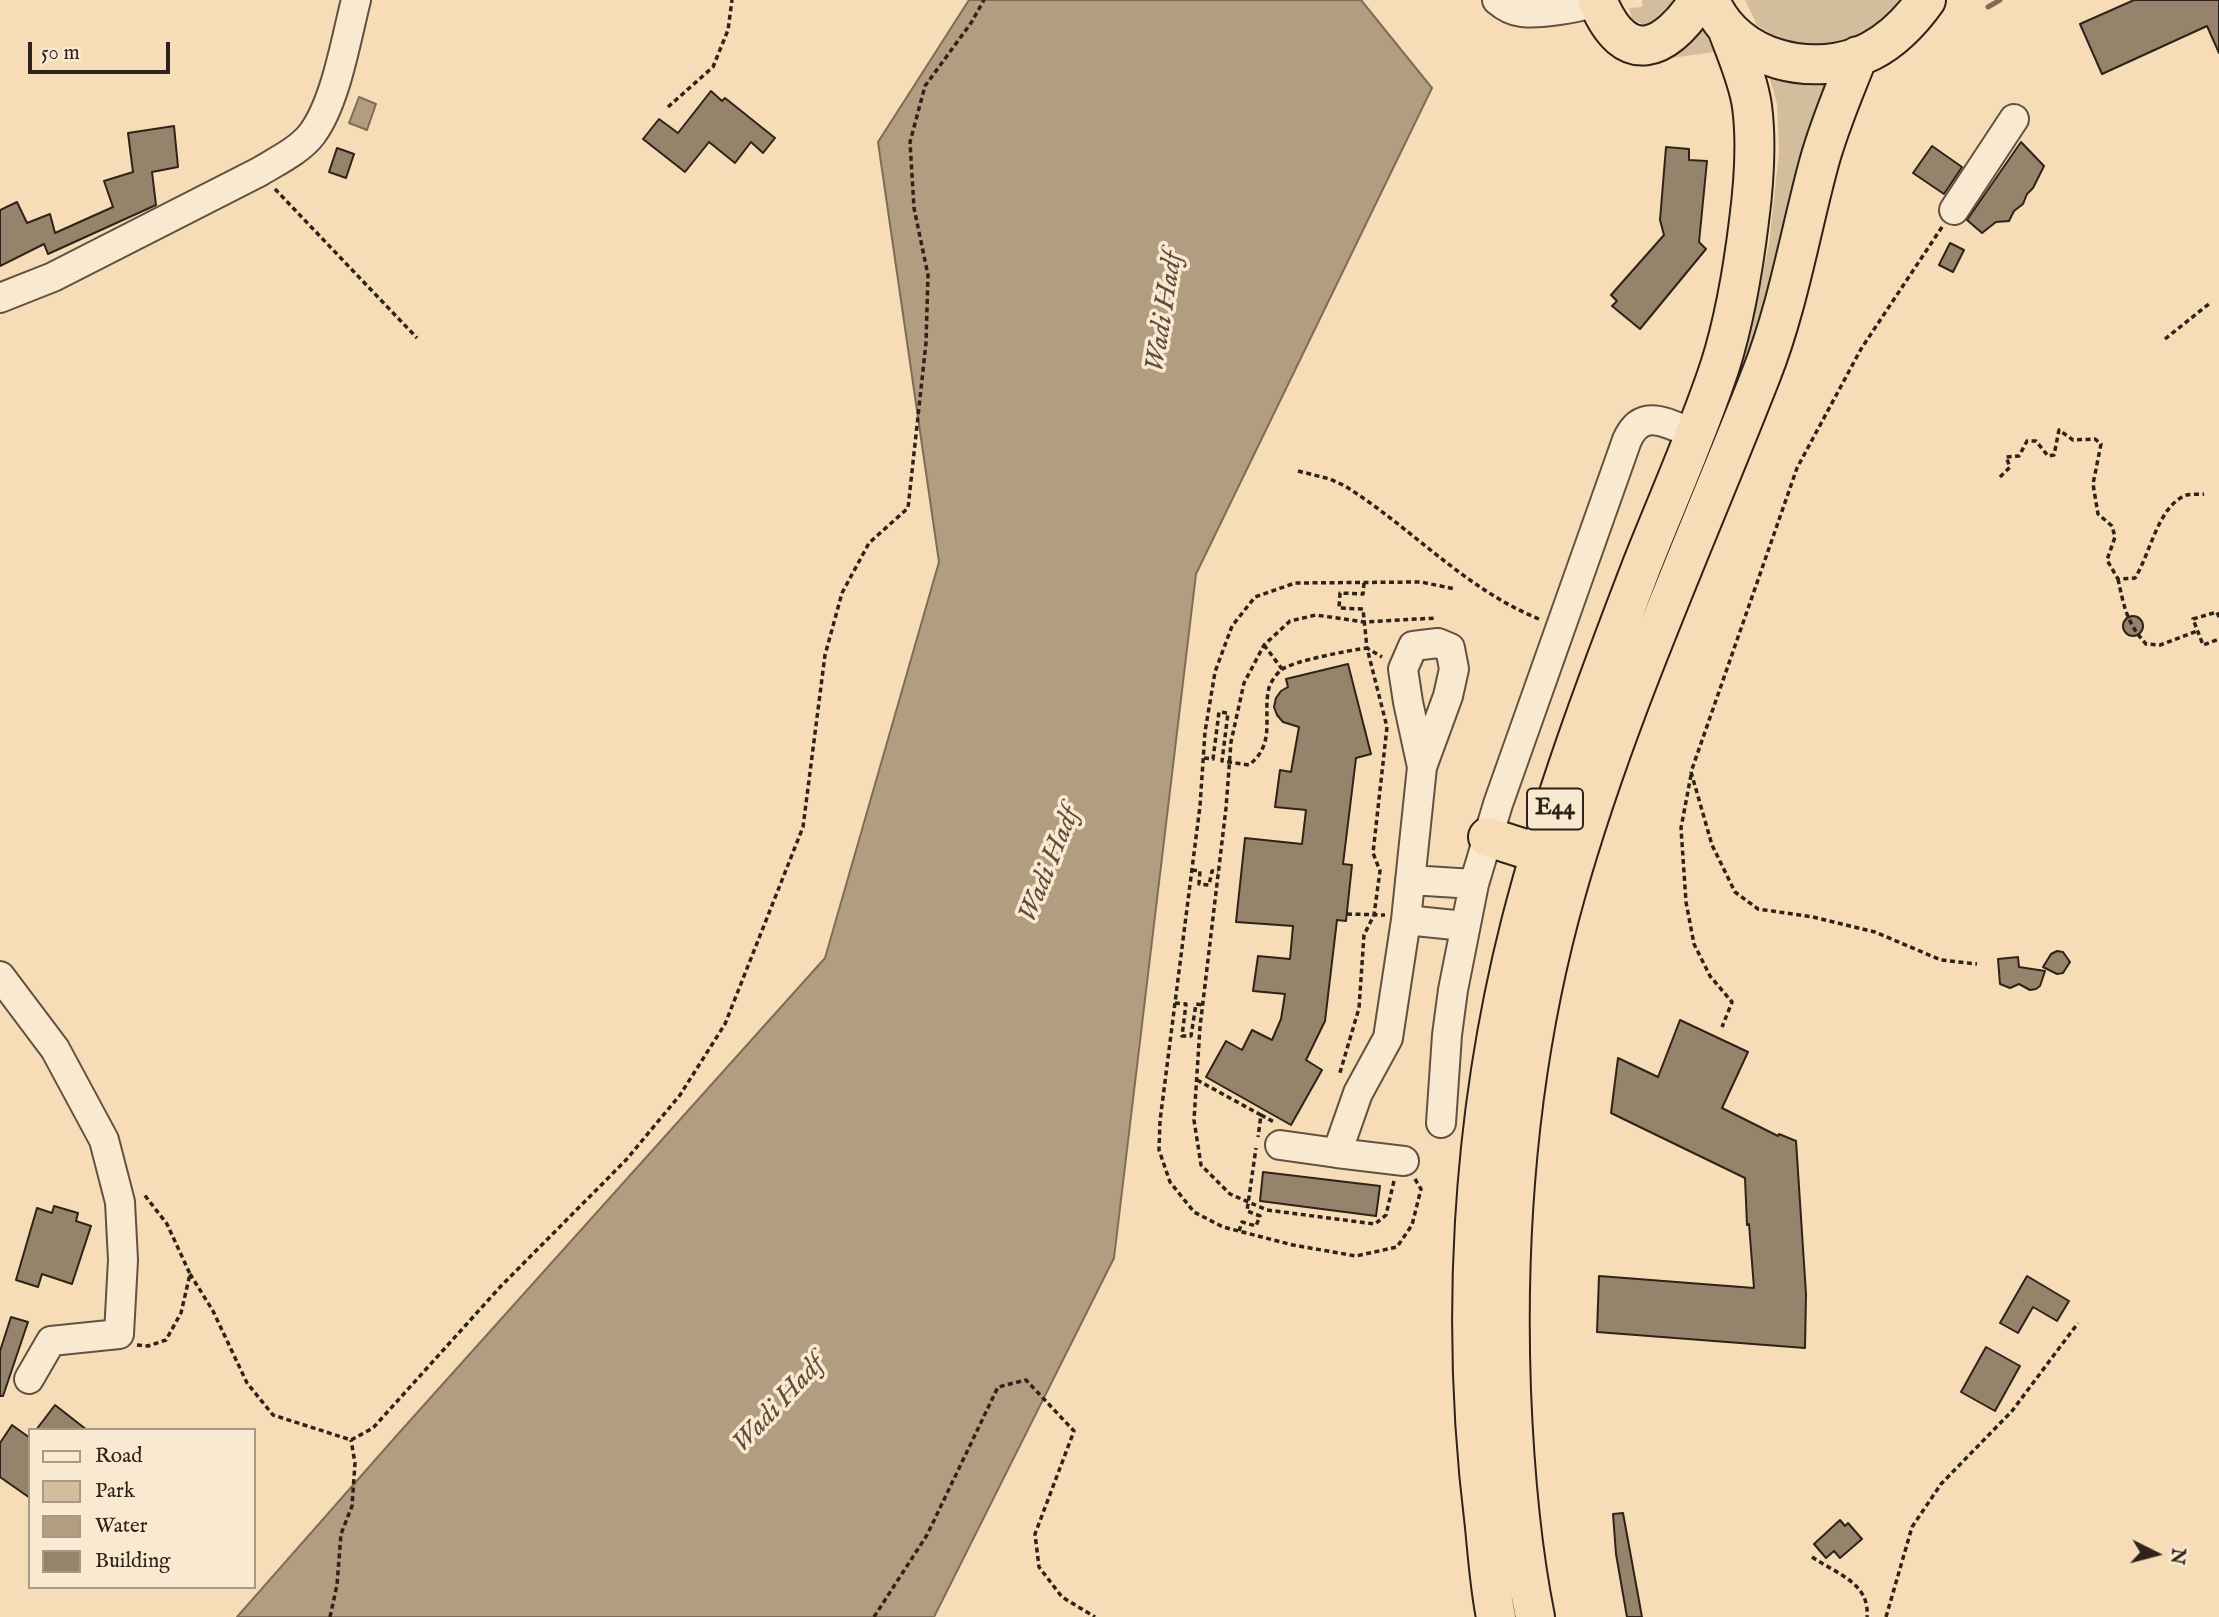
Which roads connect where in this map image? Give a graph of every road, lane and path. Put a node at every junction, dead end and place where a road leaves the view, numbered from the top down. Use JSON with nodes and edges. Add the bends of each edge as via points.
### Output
{"nodes":[{"id":1,"x":356,"y":0,"type":"edge"},
{"id":2,"x":732,"y":0,"type":"edge"},
{"id":3,"x":984,"y":0,"type":"edge"},
{"id":4,"x":1497,"y":0,"type":"edge"},
{"id":5,"x":1699,"y":0,"type":"edge"},
{"id":6,"x":1926,"y":0,"type":"edge"},
{"id":7,"x":1598,"y":1,"type":"edge"},
{"id":8,"x":1549,"y":5,"type":"edge"},
{"id":9,"x":1719,"y":14,"type":"edge"},
{"id":10,"x":1858,"y":56,"type":"junction"},
{"id":11,"x":668,"y":107,"type":"dead end"},
{"id":12,"x":2014,"y":119,"type":"dead end"},
{"id":13,"x":259,"y":172,"type":"junction"},
{"id":14,"x":1954,"y":210,"type":"joint"},
{"id":15,"x":0,"y":298,"type":"edge"},
{"id":16,"x":2210,"y":303,"type":"dead end"},
{"id":17,"x":417,"y":338,"type":"dead end"},
{"id":18,"x":2165,"y":339,"type":"dead end"},
{"id":19,"x":1694,"y":434,"type":"junction"},
{"id":20,"x":1730,"y":449,"type":"junction"},
{"id":21,"x":1298,"y":471,"type":"dead end"},
{"id":22,"x":2000,"y":477,"type":"dead end"},
{"id":23,"x":2204,"y":494,"type":"dead end"},
{"id":24,"x":2118,"y":579,"type":"junction"},
{"id":25,"x":1364,"y":583,"type":"junction"},
{"id":26,"x":1455,"y":589,"type":"dead end"},
{"id":27,"x":2219,"y":617,"type":"edge"},
{"id":28,"x":1364,"y":622,"type":"junction"},
{"id":29,"x":1561,"y":628,"type":"junction"},
{"id":30,"x":2197,"y":631,"type":"junction"},
{"id":31,"x":2219,"y":639,"type":"edge"},
{"id":32,"x":1438,"y":643,"type":"junction"},
{"id":33,"x":1264,"y":645,"type":"junction"},
{"id":34,"x":1367,"y":648,"type":"junction"},
{"id":35,"x":1282,"y":669,"type":"junction"},
{"id":36,"x":1404,"y":669,"type":"junction"},
{"id":37,"x":1203,"y":758,"type":"junction"},
{"id":38,"x":1230,"y":763,"type":"junction"},
{"id":39,"x":1422,"y":767,"type":"junction"},
{"id":40,"x":1691,"y":772,"type":"junction"},
{"id":41,"x":1488,"y":836,"type":"junction"},
{"id":42,"x":1413,"y":851,"type":"junction"},
{"id":43,"x":1541,"y":854,"type":"junction"},
{"id":44,"x":1192,"y":870,"type":"junction"},
{"id":45,"x":1218,"y":872,"type":"junction"},
{"id":46,"x":1410,"y":880,"type":"junction"},
{"id":47,"x":1474,"y":884,"type":"junction"},
{"id":48,"x":1347,"y":914,"type":"dead end"},
{"id":49,"x":1390,"y":917,"type":"junction"},
{"id":50,"x":1464,"y":926,"type":"junction"},
{"id":51,"x":1977,"y":964,"type":"dead end"},
{"id":52,"x":0,"y":976,"type":"edge"},
{"id":53,"x":1175,"y":1003,"type":"junction"},
{"id":54,"x":1203,"y":1004,"type":"junction"},
{"id":55,"x":1722,"y":1027,"type":"dead end"},
{"id":56,"x":1197,"y":1080,"type":"junction"},
{"id":57,"x":1338,"y":1081,"type":"dead end"},
{"id":58,"x":1441,"y":1123,"type":"dead end"},
{"id":59,"x":1280,"y":1145,"type":"dead end"},
{"id":60,"x":1336,"y":1153,"type":"junction"},
{"id":61,"x":1404,"y":1161,"type":"junction"},
{"id":62,"x":143,"y":1193,"type":"dead end"},
{"id":63,"x":1249,"y":1203,"type":"junction"},
{"id":64,"x":1239,"y":1231,"type":"junction"},
{"id":65,"x":190,"y":1274,"type":"junction"},
{"id":66,"x":2078,"y":1323,"type":"dead end"},
{"id":67,"x":119,"y":1334,"type":"junction"},
{"id":68,"x":29,"y":1379,"type":"dead end"},
{"id":69,"x":351,"y":1440,"type":"junction"},
{"id":70,"x":1812,"y":1557,"type":"dead end"},
{"id":71,"x":330,"y":1617,"type":"edge"},
{"id":72,"x":874,"y":1617,"type":"edge"},
{"id":73,"x":1095,"y":1617,"type":"edge"},
{"id":74,"x":1496,"y":1617,"type":"edge"},
{"id":75,"x":1535,"y":1617,"type":"edge"},
{"id":76,"x":1867,"y":1617,"type":"edge"},
{"id":77,"x":1886,"y":1617,"type":"edge"}],
"edges":[{"from":1,"to":13,"type":"street","via":[[330,102],[312,135]]},
{"from":2,"to":11,"type":"path","via":[[728,30],[713,67]]},
{"from":3,"to":69,"type":"path","via":[[925,86],[910,142],[914,208],[928,275],[926,343],[908,508],[869,543],[842,593],[825,655],[803,827],[724,1024],[680,1095],[626,1160],[501,1286],[373,1428]]},
{"from":4,"to":8,"type":"street","via":[[1522,12]]},
{"from":5,"to":7,"type":"highway","via":[[1676,31],[1656,44],[1640,45],[1608,26]]},
{"from":6,"to":10,"type":"highway","via":[[1897,34]]},
{"from":7,"to":8,"type":"street"},
{"from":9,"to":10,"type":"highway","via":[[1747,45],[1775,60],[1831,63]]},
{"from":9,"to":19,"type":"highway","number":"E44","via":[[1751,103],[1753,190],[1742,278],[1721,364]]},
{"from":10,"to":20,"type":"highway","number":"E44","via":[[1828,132],[1763,370]]},
{"from":12,"to":14,"type":"street"},
{"from":13,"to":15,"type":"street","via":[[53,277]]},
{"from":13,"to":17,"type":"path"},
{"from":14,"to":40,"type":"path","via":[[1861,349],[1797,468]]},
{"from":16,"to":18,"type":"path"},
{"from":19,"to":20,"type":"highway"},
{"from":19,"to":29,"type":"street","via":[[1654,419],[1632,428]]},
{"from":19,"to":43,"type":"highway","number":"E44","via":[[1571,759]]},
{"from":20,"to":75,"type":"highway","number":"E44","via":[[1602,776],[1566,891],[1531,1043],[1515,1174],[1509,1337],[1514,1468]]},
{"from":21,"to":29,"type":"path","via":[[1345,486],[1476,585]]},
{"from":22,"to":24,"type":"path","via":[[2010,467],[2006,457],[2018,456],[2027,441],[2036,441],[2048,456],[2054,454],[2059,430],[2073,440],[2095,439],[2101,444],[2093,484],[2098,514],[2112,526],[2115,537],[2107,561]]},
{"from":23,"to":24,"type":"path","via":[[2184,495],[2165,512],[2135,578]]},
{"from":24,"to":30,"type":"path","via":[[2124,609],[2146,644],[2160,645]]},
{"from":25,"to":26,"type":"path","via":[[1421,582]]},
{"from":25,"to":28,"type":"path","via":[[1363,594],[1340,593],[1339,608],[1363,609]]},
{"from":25,"to":37,"type":"path","via":[[1295,583],[1255,597],[1232,626],[1215,672]]},
{"from":27,"to":30,"type":"path","via":[[2217,612],[2193,620]]},
{"from":28,"to":32,"type":"path","via":[[1437,618]]},
{"from":28,"to":33,"type":"path","via":[[1316,615],[1290,621]]},
{"from":28,"to":34,"type":"path"},
{"from":29,"to":41,"type":"street"},
{"from":30,"to":31,"type":"path","via":[[2203,645]]},
{"from":32,"to":36,"type":"street","via":[[1413,646]]},
{"from":32,"to":39,"type":"street","via":[[1450,648],[1454,669]]},
{"from":33,"to":35,"type":"path"},
{"from":33,"to":38,"type":"path","via":[[1244,683]]},
{"from":34,"to":35,"type":"path","via":[[1344,650]]},
{"from":34,"to":36,"type":"path"},
{"from":34,"to":49,"type":"path","via":[[1387,727],[1373,853]]},
{"from":35,"to":38,"type":"path","via":[[1269,687],[1266,738],[1258,758],[1249,765]]},
{"from":36,"to":39,"type":"street"},
{"from":37,"to":38,"type":"path","via":[[1213,759],[1219,712],[1228,713],[1222,761]]},
{"from":37,"to":44,"type":"path"},
{"from":38,"to":45,"type":"path"},
{"from":39,"to":42,"type":"street"},
{"from":40,"to":51,"type":"path","via":[[1723,869],[1735,892],[1758,909],[1875,932],[1941,960]]},
{"from":40,"to":55,"type":"path","via":[[1681,828],[1686,902],[1694,944],[1710,976],[1732,1002]]},
{"from":41,"to":43,"type":"highway"},
{"from":41,"to":47,"type":"street"},
{"from":42,"to":46,"type":"street"},
{"from":42,"to":49,"type":"street","via":[[1396,877]]},
{"from":43,"to":74,"type":"highway","number":"E44","via":[[1498,1035],[1473,1254],[1471,1336],[1478,1470]]},
{"from":44,"to":45,"type":"path","via":[[1200,871],[1199,884],[1209,885],[1212,871]]},
{"from":44,"to":53,"type":"path"},
{"from":45,"to":54,"type":"path"},
{"from":46,"to":47,"type":"street"},
{"from":46,"to":49,"type":"street"},
{"from":47,"to":50,"type":"street"},
{"from":48,"to":49,"type":"path"},
{"from":49,"to":50,"type":"street"},
{"from":49,"to":57,"type":"path","via":[[1364,935],[1359,1008]]},
{"from":49,"to":60,"type":"street","via":[[1398,972],[1388,1038],[1358,1093]]},
{"from":50,"to":58,"type":"street","via":[[1447,1035]]},
{"from":52,"to":67,"type":"street","via":[[55,1049],[104,1140],[120,1202]]},
{"from":53,"to":54,"type":"path","via":[[1186,1004],[1182,1035],[1191,1036],[1196,1004]]},
{"from":53,"to":64,"type":"path","via":[[1159,1150],[1170,1182],[1194,1212]]},
{"from":54,"to":56,"type":"path"},
{"from":56,"to":63,"type":"path","via":[[1194,1120],[1201,1165],[1230,1194]]},
{"from":56,"to":63,"type":"path","via":[[1261,1115]]},
{"from":59,"to":60,"type":"street"},
{"from":60,"to":61,"type":"street"},
{"from":61,"to":63,"type":"path","via":[[1392,1184],[1386,1214],[1375,1224],[1267,1210]]},
{"from":61,"to":64,"type":"path","via":[[1421,1189],[1412,1225],[1398,1247],[1356,1256]]},
{"from":62,"to":65,"type":"path","via":[[167,1224]]},
{"from":63,"to":64,"type":"path","via":[[1247,1211],[1260,1216],[1256,1226],[1242,1222]]},
{"from":65,"to":67,"type":"path","via":[[181,1313],[166,1340],[131,1345]]},
{"from":65,"to":69,"type":"path","via":[[247,1383],[274,1415]]},
{"from":66,"to":77,"type":"path","via":[[2012,1411],[1941,1484],[1912,1527]]},
{"from":67,"to":68,"type":"street","via":[[51,1341]]},
{"from":69,"to":71,"type":"path","via":[[355,1463],[352,1506],[341,1534]]},
{"from":70,"to":76,"type":"path","via":[[1860,1587],[1868,1603]]},
{"from":72,"to":73,"type":"path","via":[[927,1535],[998,1387],[1026,1380],[1074,1431],[1035,1534],[1039,1567],[1062,1597]]}]}
